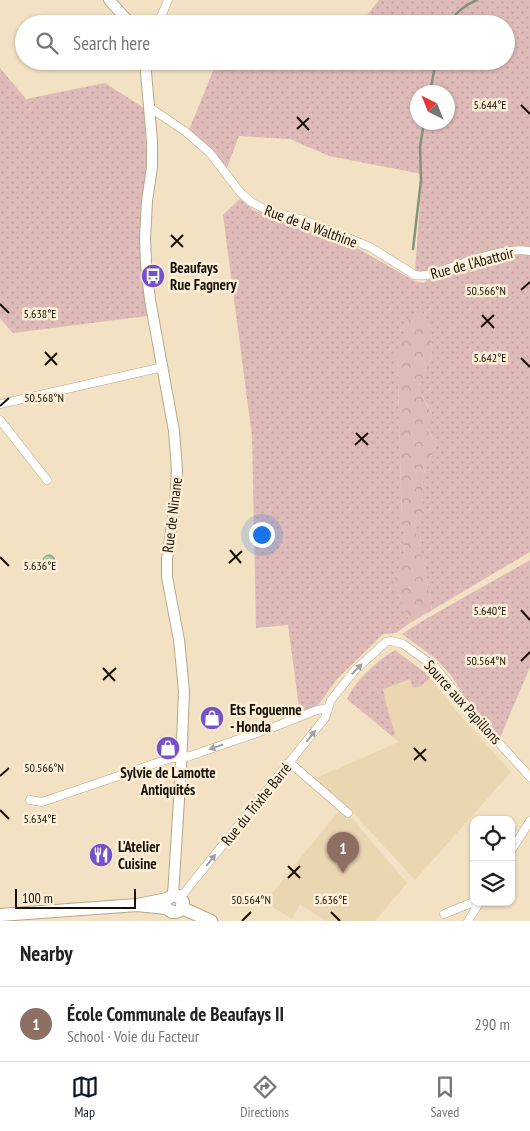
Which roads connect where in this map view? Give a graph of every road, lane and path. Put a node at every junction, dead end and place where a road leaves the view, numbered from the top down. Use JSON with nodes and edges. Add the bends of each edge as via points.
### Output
{"nodes":[{"id":1,"x":109,"y":0,"type":"edge"},
{"id":2,"x":168,"y":0,"type":"edge"},
{"id":3,"x":122,"y":15,"type":"edge"},
{"id":4,"x":162,"y":15,"type":"edge"},
{"id":5,"x":146,"y":70,"type":"edge"},
{"id":6,"x":150,"y":107,"type":"junction"},
{"id":7,"x":530,"y":251,"type":"edge"},
{"id":8,"x":415,"y":275,"type":"joint"},
{"id":9,"x":163,"y":367,"type":"junction"},
{"id":10,"x":0,"y":404,"type":"edge"},
{"id":11,"x":0,"y":420,"type":"edge"},
{"id":12,"x":47,"y":480,"type":"dead end"},
{"id":13,"x":328,"y":708,"type":"junction"},
{"id":14,"x":182,"y":758,"type":"junction"},
{"id":15,"x":289,"y":762,"type":"junction"},
{"id":16,"x":530,"y":777,"type":"edge"},
{"id":17,"x":30,"y":800,"type":"dead end"},
{"id":18,"x":348,"y":813,"type":"dead end"},
{"id":19,"x":530,"y":821,"type":"edge"},
{"id":20,"x":515,"y":845,"type":"edge"},
{"id":21,"x":174,"y":901,"type":"junction"},
{"id":22,"x":470,"y":903,"type":"edge"},
{"id":23,"x":477,"y":906,"type":"edge"},
{"id":24,"x":444,"y":914,"type":"dead end"},
{"id":25,"x":0,"y":916,"type":"edge"},
{"id":26,"x":211,"y":921,"type":"edge"},
{"id":27,"x":468,"y":921,"type":"edge"}],
"edges":[{"from":1,"to":3,"type":"street"},
{"from":2,"to":4,"type":"street"},
{"from":5,"to":6,"type":"street","name":"Rue de Ninane"},
{"from":6,"to":8,"type":"street","name":"Rue de la Walthine","via":[[210,153],[251,202],[370,247]]},
{"from":6,"to":9,"type":"street","name":"Rue de Ninane","via":[[152,167],[147,201],[146,264]]},
{"from":7,"to":8,"type":"street","name":"Rue de l'Abattoir","via":[[507,251],[428,275]]},
{"from":9,"to":10,"type":"street"},
{"from":9,"to":14,"type":"street","name":"Rue de Ninane","via":[[177,470],[167,577],[179,640],[184,691]]},
{"from":11,"to":12,"type":"street"},
{"from":13,"to":14,"type":"street","one_way":true},
{"from":15,"to":13,"type":"street","name":"Rue du Trixhe Barré","one_way":true,"via":[[325,718]]},
{"from":13,"to":16,"type":"street","name":"Source aux Papillons","one_way":true,"via":[[354,670],[386,642],[398,642],[435,667]]},
{"from":14,"to":17,"type":"street","via":[[171,758],[42,802]]},
{"from":14,"to":21,"type":"street","name":"Rue de Ninane"},
{"from":15,"to":18,"type":"street"},
{"from":21,"to":15,"type":"street","name":"Rue du Trixhe Barré","one_way":true},
{"from":19,"to":20,"type":"street"},
{"from":21,"to":25,"type":"main road"},
{"from":21,"to":26,"type":"main road"},
{"from":22,"to":24,"type":"street"},
{"from":23,"to":27,"type":"street"}]}
